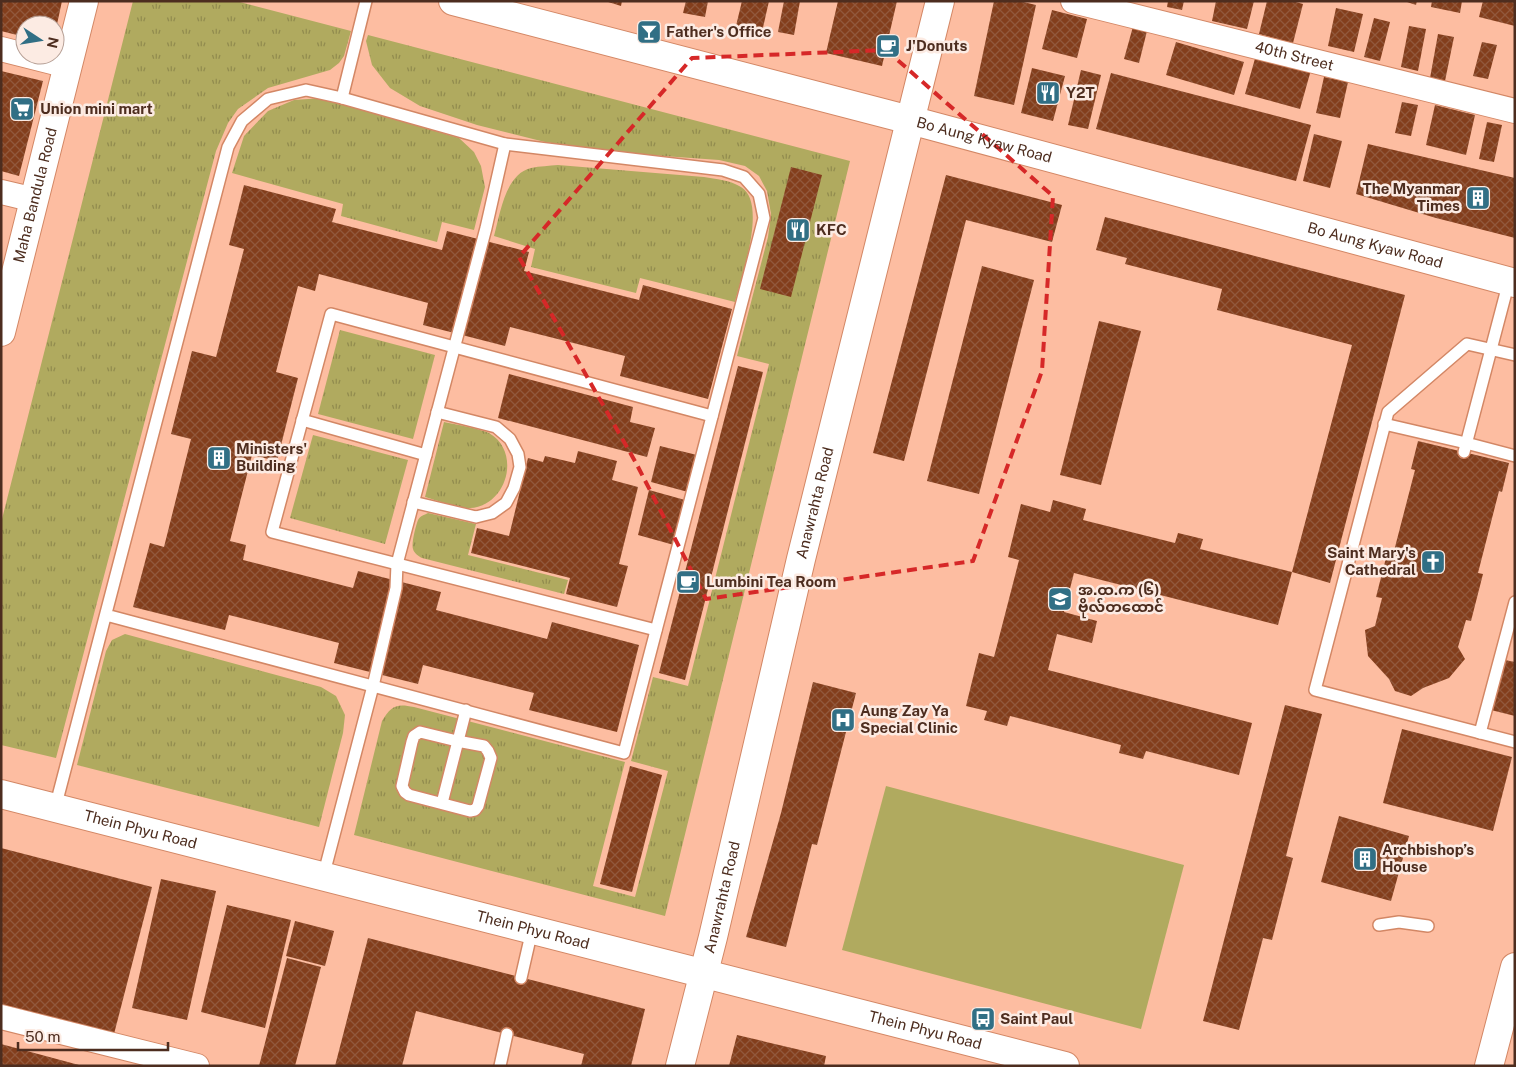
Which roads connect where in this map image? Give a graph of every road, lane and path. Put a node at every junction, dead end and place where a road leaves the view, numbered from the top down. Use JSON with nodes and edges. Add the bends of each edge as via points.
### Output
{"nodes":[{"id":1,"x":84,"y":1,"type":"edge"},
{"id":2,"x":366,"y":1,"type":"edge"},
{"id":3,"x":453,"y":1,"type":"edge"},
{"id":4,"x":940,"y":1,"type":"edge"},
{"id":5,"x":1073,"y":1,"type":"edge"},
{"id":6,"x":1,"y":49,"type":"edge"},
{"id":7,"x":68,"y":66,"type":"junction"},
{"id":8,"x":342,"y":98,"type":"junction"},
{"id":9,"x":1515,"y":111,"type":"edge"},
{"id":10,"x":910,"y":120,"type":"junction"},
{"id":11,"x":505,"y":144,"type":"junction"},
{"id":12,"x":1,"y":192,"type":"edge"},
{"id":13,"x":35,"y":200,"type":"junction"},
{"id":14,"x":1512,"y":282,"type":"edge"},
{"id":15,"x":1,"y":332,"type":"edge"},
{"id":16,"x":454,"y":347,"type":"junction"},
{"id":17,"x":1491,"y":348,"type":"junction"},
{"id":18,"x":1515,"y":355,"type":"edge"},
{"id":19,"x":437,"y":412,"type":"junction"},
{"id":20,"x":712,"y":416,"type":"junction"},
{"id":21,"x":302,"y":420,"type":"junction"},
{"id":22,"x":1384,"y":424,"type":"junction"},
{"id":23,"x":1465,"y":448,"type":"junction"},
{"id":24,"x":426,"y":455,"type":"junction"},
{"id":25,"x":1515,"y":456,"type":"edge"},
{"id":26,"x":413,"y":502,"type":"junction"},
{"id":27,"x":397,"y":564,"type":"junction"},
{"id":28,"x":1515,"y":602,"type":"edge"},
{"id":29,"x":106,"y":615,"type":"junction"},
{"id":30,"x":656,"y":630,"type":"junction"},
{"id":31,"x":372,"y":686,"type":"junction"},
{"id":32,"x":466,"y":710,"type":"junction"},
{"id":33,"x":1480,"y":733,"type":"junction"},
{"id":34,"x":457,"y":741,"type":"junction"},
{"id":35,"x":1515,"y":742,"type":"edge"},
{"id":36,"x":1,"y":794,"type":"edge"},
{"id":37,"x":442,"y":803,"type":"junction"},
{"id":38,"x":55,"y":808,"type":"junction"},
{"id":39,"x":323,"y":877,"type":"junction"},
{"id":40,"x":1379,"y":925,"type":"dead end"},
{"id":41,"x":1428,"y":926,"type":"dead end"},
{"id":42,"x":532,"y":930,"type":"junction"},
{"id":43,"x":1515,"y":967,"type":"edge"},
{"id":44,"x":704,"y":974,"type":"junction"},
{"id":45,"x":521,"y":978,"type":"dead end"},
{"id":46,"x":1,"y":1017,"type":"edge"},
{"id":47,"x":1515,"y":1033,"type":"edge"},
{"id":48,"x":507,"y":1034,"type":"dead end"},
{"id":49,"x":118,"y":1056,"type":"edge"},
{"id":50,"x":196,"y":1066,"type":"edge"},
{"id":51,"x":500,"y":1066,"type":"edge"},
{"id":52,"x":680,"y":1066,"type":"edge"},
{"id":53,"x":1065,"y":1066,"type":"edge"},
{"id":54,"x":1489,"y":1066,"type":"edge"},
{"id":55,"x":1506,"y":1066,"type":"edge"}],
"edges":[{"from":1,"to":7,"type":"main road","name":"Maha Bandula Road"},
{"from":2,"to":8,"type":"lane"},
{"from":3,"to":10,"type":"main road","name":"Bo Aung Kyaw Road"},
{"from":4,"to":10,"type":"main road","name":"Anawrahta Road"},
{"from":5,"to":9,"type":"street","name":"40th Street"},
{"from":6,"to":7,"type":"street"},
{"from":7,"to":13,"type":"main road","name":"Maha Bandula Road"},
{"from":8,"to":11,"type":"lane"},
{"from":8,"to":29,"type":"lane","via":[[306,90],[268,99],[242,121],[228,147]]},
{"from":10,"to":14,"type":"main road","name":"Bo Aung Kyaw Road"},
{"from":10,"to":44,"type":"main road","name":"Anawrahta Road","via":[[801,559]]},
{"from":11,"to":16,"type":"lane"},
{"from":11,"to":20,"type":"lane","via":[[723,170],[744,177],[759,194],[764,218]]},
{"from":12,"to":13,"type":"street"},
{"from":13,"to":15,"type":"main road","name":"Maha Bandula Road"},
{"from":14,"to":17,"type":"lane"},
{"from":16,"to":19,"type":"lane"},
{"from":16,"to":20,"type":"lane"},
{"from":16,"to":21,"type":"lane","via":[[331,314]]},
{"from":17,"to":18,"type":"lane"},
{"from":17,"to":22,"type":"lane","via":[[1466,344],[1388,412]]},
{"from":17,"to":23,"type":"lane"},
{"from":19,"to":24,"type":"lane"},
{"from":19,"to":26,"type":"lane","via":[[496,427],[510,439],[520,467],[506,502],[492,513],[476,517]]},
{"from":20,"to":30,"type":"lane"},
{"from":21,"to":24,"type":"lane"},
{"from":21,"to":27,"type":"lane","via":[[272,532]]},
{"from":22,"to":23,"type":"lane"},
{"from":22,"to":33,"type":"lane","via":[[1315,690]]},
{"from":23,"to":25,"type":"lane"},
{"from":24,"to":26,"type":"lane"},
{"from":26,"to":27,"type":"lane"},
{"from":27,"to":30,"type":"lane"},
{"from":27,"to":31,"type":"lane","via":[[396,588]]},
{"from":28,"to":33,"type":"lane"},
{"from":29,"to":31,"type":"lane"},
{"from":29,"to":38,"type":"lane"},
{"from":30,"to":32,"type":"lane","via":[[624,753]]},
{"from":31,"to":32,"type":"lane"},
{"from":31,"to":39,"type":"lane"},
{"from":32,"to":34,"type":"lane"},
{"from":33,"to":35,"type":"lane"},
{"from":34,"to":37,"type":"lane"},
{"from":34,"to":37,"type":"lane","via":[[484,746],[490,758],[475,810]]},
{"from":34,"to":37,"type":"lane","via":[[420,732],[412,742],[402,786],[410,795]]},
{"from":36,"to":38,"type":"main road","name":"Thein Phyu Road"},
{"from":38,"to":39,"type":"main road","name":"Thein Phyu Road"},
{"from":39,"to":42,"type":"main road","name":"Thein Phyu Road"},
{"from":40,"to":41,"type":"lane","via":[[1399,922]]},
{"from":42,"to":44,"type":"main road","name":"Thein Phyu Road"},
{"from":42,"to":45,"type":"lane"},
{"from":43,"to":54,"type":"main road"},
{"from":44,"to":52,"type":"main road","name":"Anawrahta Road"},
{"from":44,"to":53,"type":"main road","name":"Thein Phyu Road"},
{"from":46,"to":49,"type":"street"},
{"from":47,"to":55,"type":"main road"},
{"from":48,"to":51,"type":"lane"},
{"from":49,"to":50,"type":"street"}]}
